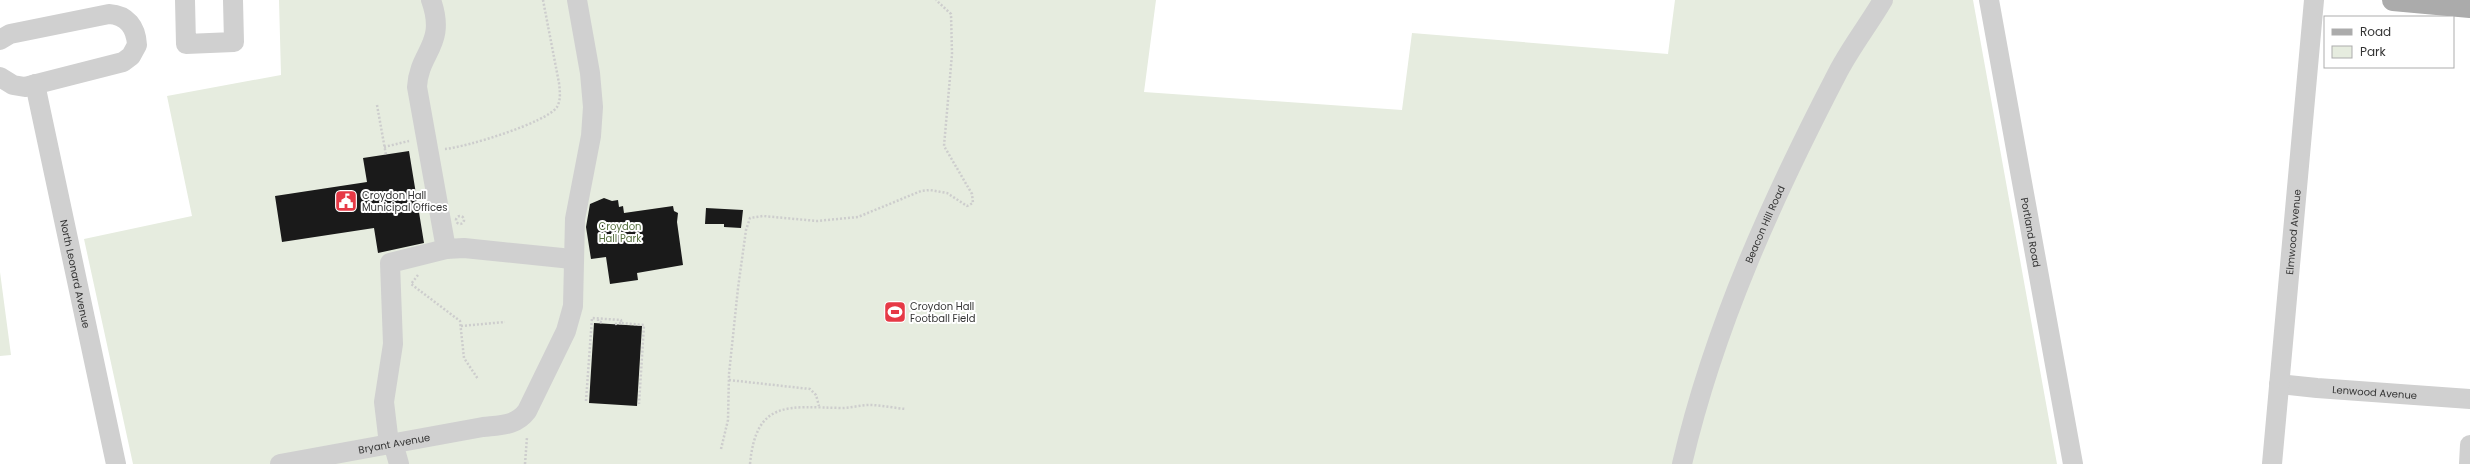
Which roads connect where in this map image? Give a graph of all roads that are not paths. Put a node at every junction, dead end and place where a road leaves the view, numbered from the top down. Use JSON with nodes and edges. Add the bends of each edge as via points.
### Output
{"nodes":[{"id":1,"x":185,"y":0,"type":"edge"},
{"id":2,"x":233,"y":0,"type":"edge"},
{"id":3,"x":431,"y":0,"type":"edge"},
{"id":4,"x":576,"y":0,"type":"edge"},
{"id":5,"x":1883,"y":0,"type":"edge"},
{"id":6,"x":1989,"y":0,"type":"edge"},
{"id":7,"x":2314,"y":0,"type":"edge"},
{"id":8,"x":2393,"y":0,"type":"edge"},
{"id":9,"x":109,"y":7,"type":"edge"},
{"id":10,"x":2470,"y":7,"type":"edge"},
{"id":11,"x":0,"y":40,"type":"edge"},
{"id":12,"x":0,"y":77,"type":"edge"},
{"id":13,"x":35,"y":84,"type":"junction"},
{"id":14,"x":446,"y":249,"type":"junction"},
{"id":15,"x":572,"y":259,"type":"junction"},
{"id":16,"x":2279,"y":384,"type":"junction"},
{"id":17,"x":2470,"y":398,"type":"edge"},
{"id":18,"x":391,"y":444,"type":"junction"},
{"id":19,"x":2470,"y":445,"type":"edge"},
{"id":20,"x":116,"y":464,"type":"edge"},
{"id":21,"x":280,"y":464,"type":"edge"},
{"id":22,"x":399,"y":464,"type":"edge"},
{"id":23,"x":1682,"y":464,"type":"edge"},
{"id":24,"x":2073,"y":464,"type":"edge"},
{"id":25,"x":2272,"y":464,"type":"edge"},
{"id":26,"x":2469,"y":464,"type":"edge"}],
"edges":[{"from":1,"to":2,"type":"street","via":[[186,44],[234,42]]},
{"from":3,"to":14,"type":"street","via":[[436,20],[435,35],[419,74],[417,87]]},
{"from":4,"to":15,"type":"street","via":[[590,73],[593,107],[591,136],[575,219]]},
{"from":5,"to":23,"type":"street","name":"Beacon Hill Road","via":[[1839,70],[1753,247],[1717,342]]},
{"from":6,"to":24,"type":"street","name":"Portland Road"},
{"from":7,"to":16,"type":"street","name":"Elmwood Avenue"},
{"from":8,"to":10,"type":"main road"},
{"from":9,"to":11,"type":"street","via":[[10,34]]},
{"from":9,"to":13,"type":"street","via":[[121,15],[132,28],[137,45],[131,56],[123,62]]},
{"from":12,"to":13,"type":"street","via":[[13,85],[25,87]]},
{"from":13,"to":20,"type":"street","name":"North Leonard Avenue"},
{"from":14,"to":15,"type":"street","via":[[464,248]]},
{"from":14,"to":18,"type":"street","via":[[390,263],[393,344],[385,410]]},
{"from":15,"to":18,"type":"street","name":"Bryant Avenue","via":[[573,296],[569,322],[531,405],[519,420],[508,425],[483,427]]},
{"from":16,"to":17,"type":"street","name":"Lenwood Avenue"},
{"from":16,"to":25,"type":"street","name":"Elmwood Avenue"},
{"from":18,"to":21,"type":"street","name":"Bryant Avenue"},
{"from":18,"to":22,"type":"street"},
{"from":19,"to":26,"type":"street"}]}
